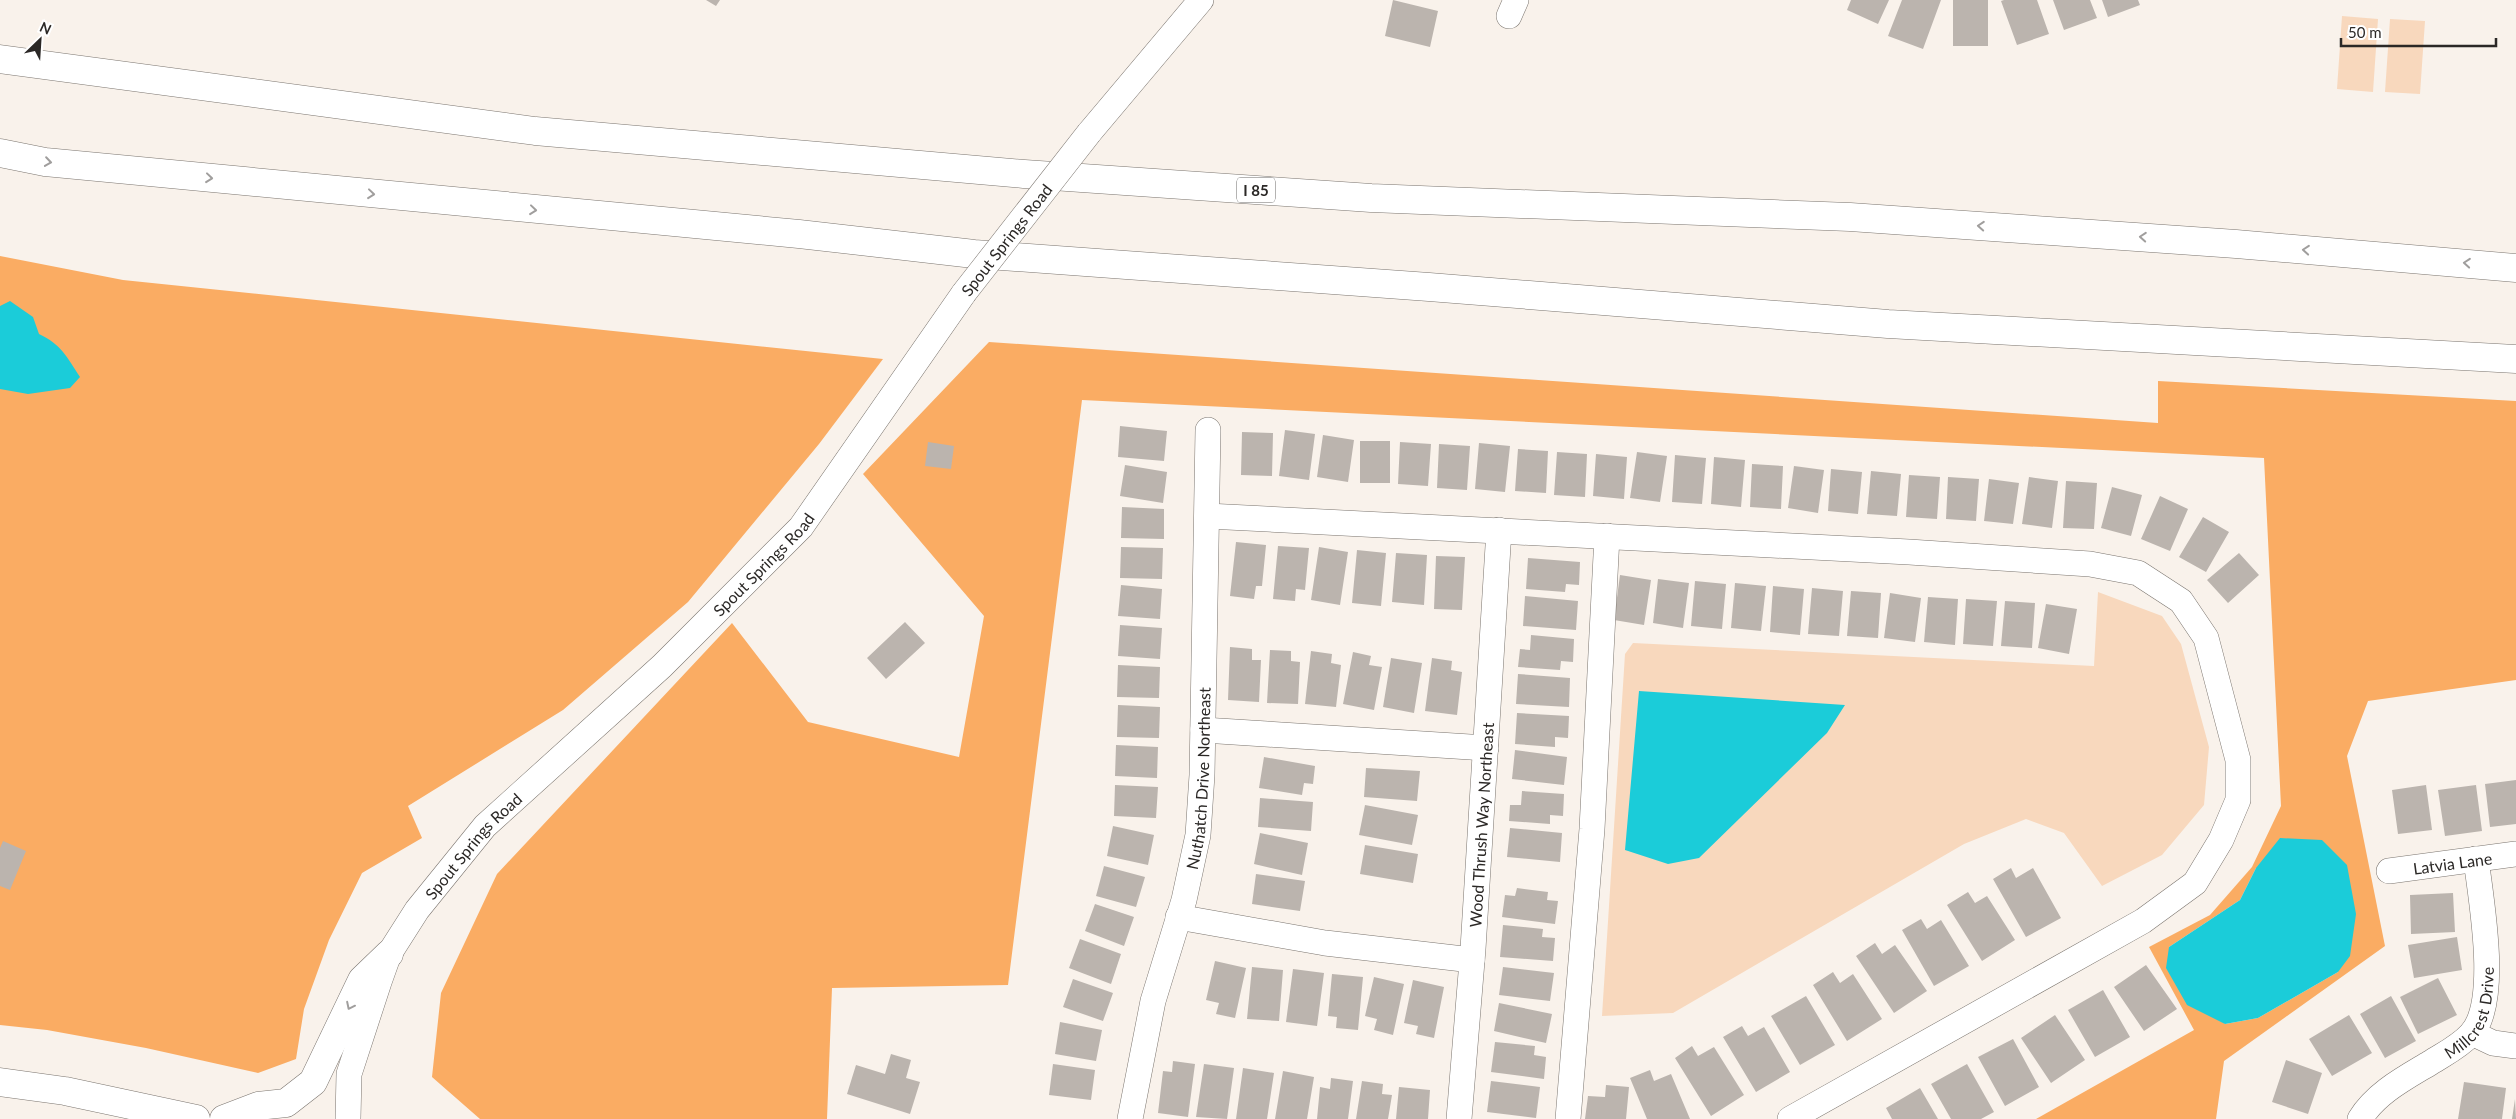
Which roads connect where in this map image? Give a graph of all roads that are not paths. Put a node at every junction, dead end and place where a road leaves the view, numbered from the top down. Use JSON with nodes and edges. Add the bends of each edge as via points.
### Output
{"nodes":[{"id":1,"x":1201,"y":0,"type":"edge"},
{"id":2,"x":0,"y":59,"type":"edge"},
{"id":3,"x":0,"y":153,"type":"edge"},
{"id":4,"x":2516,"y":268,"type":"edge"},
{"id":5,"x":2516,"y":359,"type":"edge"},
{"id":6,"x":1208,"y":430,"type":"dead end"},
{"id":7,"x":1208,"y":516,"type":"junction"},
{"id":8,"x":1499,"y":530,"type":"junction"},
{"id":9,"x":1607,"y":536,"type":"junction"},
{"id":10,"x":1202,"y":730,"type":"junction"},
{"id":11,"x":1486,"y":748,"type":"junction"},
{"id":12,"x":2516,"y":854,"type":"edge"},
{"id":13,"x":2476,"y":860,"type":"junction"},
{"id":14,"x":2389,"y":870,"type":"dead end"},
{"id":15,"x":1178,"y":917,"type":"junction"},
{"id":16,"x":389,"y":954,"type":"junction"},
{"id":17,"x":1472,"y":960,"type":"junction"},
{"id":18,"x":2472,"y":1033,"type":"junction"},
{"id":19,"x":2516,"y":1046,"type":"edge"},
{"id":20,"x":0,"y":1082,"type":"edge"},
{"id":21,"x":196,"y":1119,"type":"edge"},
{"id":22,"x":224,"y":1119,"type":"edge"},
{"id":23,"x":348,"y":1119,"type":"edge"},
{"id":24,"x":1130,"y":1119,"type":"edge"},
{"id":25,"x":1459,"y":1119,"type":"edge"},
{"id":26,"x":1568,"y":1119,"type":"edge"},
{"id":27,"x":1790,"y":1119,"type":"edge"},
{"id":28,"x":2360,"y":1119,"type":"edge"}],
"edges":[{"from":1,"to":16,"type":"street","name":"Spout Springs Road","bridge":true,"via":[[1089,133],[964,293],[801,527],[662,666],[485,826],[417,910]]},
{"from":4,"to":2,"type":"main road","number":"I 85","one_way":true,"via":[[1850,216],[1371,198],[1024,174],[535,131]]},
{"from":3,"to":5,"type":"main road","one_way":true,"via":[[45,162],[799,234],[974,254],[1888,324]]},
{"from":6,"to":7,"type":"street","name":"Nuthatch Drive Northeast"},
{"from":7,"to":8,"type":"street"},
{"from":7,"to":10,"type":"street","name":"Nuthatch Drive Northeast"},
{"from":8,"to":9,"type":"street"},
{"from":8,"to":11,"type":"street","name":"Wood Thrush Way Northeast"},
{"from":9,"to":26,"type":"street","via":[[1592,829]]},
{"from":9,"to":27,"type":"street","via":[[2090,564],[2138,573],[2181,601],[2206,638],[2238,760],[2238,800],[2221,840],[2195,883],[2143,921]]},
{"from":10,"to":11,"type":"street"},
{"from":10,"to":15,"type":"street","name":"Nuthatch Drive Northeast","via":[[1198,835]]},
{"from":11,"to":17,"type":"street","name":"Wood Thrush Way Northeast"},
{"from":12,"to":13,"type":"street","name":"Latvia Lane"},
{"from":13,"to":14,"type":"street","name":"Latvia Lane"},
{"from":13,"to":18,"type":"street","name":"Millcrest Drive","via":[[2487,954],[2483,1008]]},
{"from":15,"to":17,"type":"street","via":[[1325,943]]},
{"from":15,"to":24,"type":"street","name":"Nuthatch Drive Northeast","via":[[1153,1001]]},
{"from":16,"to":22,"type":"main road","one_way":true,"via":[[362,980],[313,1082],[286,1103],[258,1106]]},
{"from":16,"to":23,"type":"street","name":"Spout Springs Road","via":[[348,1074]]},
{"from":17,"to":25,"type":"street","name":"Wood Thrush Way Northeast"},
{"from":18,"to":19,"type":"street","via":[[2493,1043]]},
{"from":18,"to":28,"type":"street","name":"Millcrest Drive","via":[[2456,1047],[2392,1086]]},
{"from":20,"to":21,"type":"main road","via":[[65,1091]]}]}
